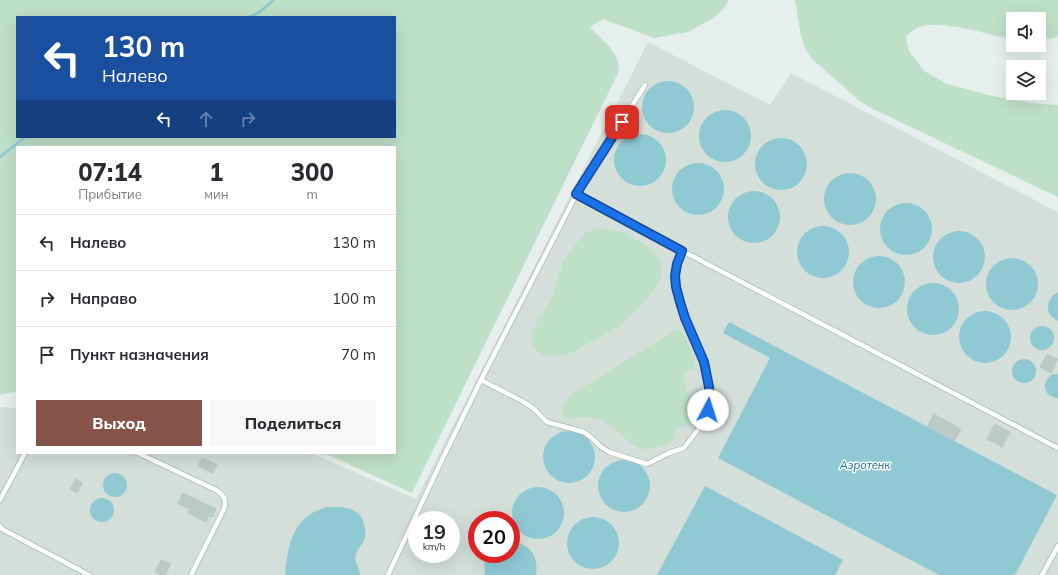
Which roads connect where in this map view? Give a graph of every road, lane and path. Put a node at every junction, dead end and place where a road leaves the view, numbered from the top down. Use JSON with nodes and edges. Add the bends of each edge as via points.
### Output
{"nodes":[{"id":1,"x":645,"y":85,"type":"dead end"},
{"id":2,"x":576,"y":194,"type":"junction"},
{"id":3,"x":682,"y":251,"type":"junction"},
{"id":4,"x":482,"y":380,"type":"junction"},
{"id":5,"x":1058,"y":448,"type":"edge"},
{"id":6,"x":24,"y":454,"type":"edge"},
{"id":7,"x":140,"y":454,"type":"edge"},
{"id":8,"x":0,"y":500,"type":"edge"},
{"id":9,"x":0,"y":526,"type":"edge"},
{"id":10,"x":1058,"y":546,"type":"edge"},
{"id":11,"x":89,"y":575,"type":"edge"},
{"id":12,"x":192,"y":575,"type":"edge"},
{"id":13,"x":388,"y":575,"type":"edge"},
{"id":14,"x":1042,"y":575,"type":"edge"}],
"edges":[{"from":1,"to":2,"type":"lane"},
{"from":2,"to":3,"type":"lane"},
{"from":2,"to":4,"type":"lane"},
{"from":3,"to":4,"type":"lane","via":[[677,264],[676,287],[685,318],[704,362],[710,398],[702,424],[684,448],[647,464],[609,452],[584,432],[547,422],[533,408]]},
{"from":3,"to":5,"type":"lane"},
{"from":4,"to":13,"type":"lane"},
{"from":6,"to":8,"type":"lane"},
{"from":7,"to":12,"type":"lane","via":[[216,490],[225,499],[224,509]]},
{"from":9,"to":11,"type":"lane"},
{"from":10,"to":14,"type":"lane"}]}
